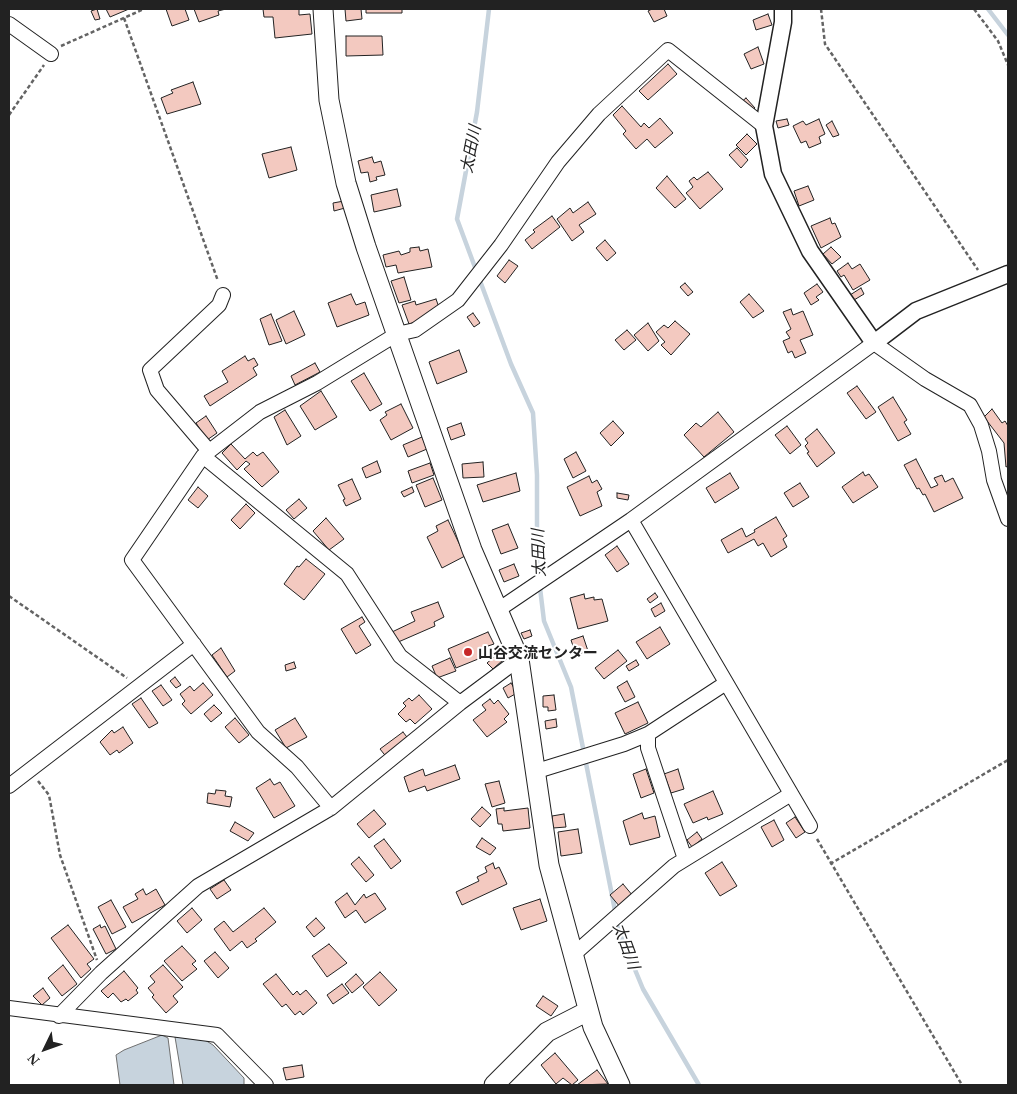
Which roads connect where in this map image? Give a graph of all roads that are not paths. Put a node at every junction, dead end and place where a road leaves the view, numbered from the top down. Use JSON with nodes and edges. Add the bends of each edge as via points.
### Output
{"nodes":[{"id":1,"x":323,"y":9,"type":"edge"},
{"id":2,"x":783,"y":9,"type":"edge"},
{"id":3,"x":9,"y":24,"type":"edge"},
{"id":4,"x":51,"y":54,"type":"road end"},
{"id":5,"x":764,"y":126,"type":"junction"},
{"id":6,"x":1008,"y":274,"type":"edge"},
{"id":7,"x":223,"y":295,"type":"road end"},
{"id":8,"x":397,"y":334,"type":"junction"},
{"id":9,"x":874,"y":343,"type":"junction"},
{"id":10,"x":206,"y":454,"type":"junction"},
{"id":11,"x":1008,"y":519,"type":"edge"},
{"id":12,"x":631,"y":520,"type":"junction"},
{"id":13,"x":498,"y":610,"type":"junction"},
{"id":14,"x":194,"y":644,"type":"junction"},
{"id":15,"x":519,"y":659,"type":"junction"},
{"id":16,"x":726,"y":683,"type":"junction"},
{"id":17,"x":460,"y":703,"type":"junction"},
{"id":18,"x":648,"y":734,"type":"junction"},
{"id":19,"x":537,"y":770,"type":"junction"},
{"id":20,"x":9,"y":786,"type":"edge"},
{"id":21,"x":791,"y":794,"type":"junction"},
{"id":22,"x":331,"y":808,"type":"junction"},
{"id":23,"x":810,"y":826,"type":"road end"},
{"id":24,"x":685,"y":859,"type":"junction"},
{"id":25,"x":573,"y":955,"type":"junction"},
{"id":26,"x":9,"y":1008,"type":"edge"},
{"id":27,"x":588,"y":1011,"type":"junction"},
{"id":28,"x":59,"y":1016,"type":"junction"},
{"id":29,"x":266,"y":1085,"type":"edge"},
{"id":30,"x":494,"y":1085,"type":"edge"},
{"id":31,"x":620,"y":1085,"type":"edge"}],
"edges":[{"from":1,"to":8,"type":"main road","via":[[329,100],[346,183]]},
{"from":2,"to":5,"type":"street","via":[[784,22]]},
{"from":3,"to":4,"type":"street"},
{"from":5,"to":8,"type":"street","via":[[668,50],[599,114],[558,162],[458,300],[415,330]]},
{"from":5,"to":9,"type":"street","via":[[772,174],[810,251]]},
{"from":6,"to":9,"type":"street","via":[[916,311]]},
{"from":7,"to":10,"type":"street","via":[[219,305],[150,370],[157,390]]},
{"from":8,"to":10,"type":"street","via":[[318,383],[260,412]]},
{"from":8,"to":13,"type":"main road","via":[[472,550]]},
{"from":9,"to":11,"type":"street","via":[[970,406],[981,426],[994,480]]},
{"from":9,"to":12,"type":"street"},
{"from":10,"to":14,"type":"street","via":[[132,560]]},
{"from":10,"to":17,"type":"street","via":[[347,574],[400,656]]},
{"from":12,"to":13,"type":"street"},
{"from":12,"to":16,"type":"street"},
{"from":13,"to":15,"type":"main road"},
{"from":14,"to":20,"type":"street"},
{"from":14,"to":22,"type":"street","via":[[258,732],[297,767]]},
{"from":15,"to":17,"type":"street"},
{"from":15,"to":19,"type":"main road"},
{"from":16,"to":18,"type":"street"},
{"from":16,"to":21,"type":"street"},
{"from":17,"to":22,"type":"street"},
{"from":18,"to":19,"type":"street"},
{"from":18,"to":24,"type":"street","via":[[648,748]]},
{"from":19,"to":25,"type":"main road","via":[[549,865]]},
{"from":21,"to":23,"type":"street"},
{"from":21,"to":24,"type":"street"},
{"from":22,"to":28,"type":"street","via":[[198,886]]},
{"from":24,"to":25,"type":"street"},
{"from":25,"to":27,"type":"main road"},
{"from":26,"to":28,"type":"street"},
{"from":27,"to":30,"type":"main road","via":[[546,1032]]},
{"from":27,"to":31,"type":"main road"},
{"from":28,"to":29,"type":"street","via":[[217,1035]]}]}
